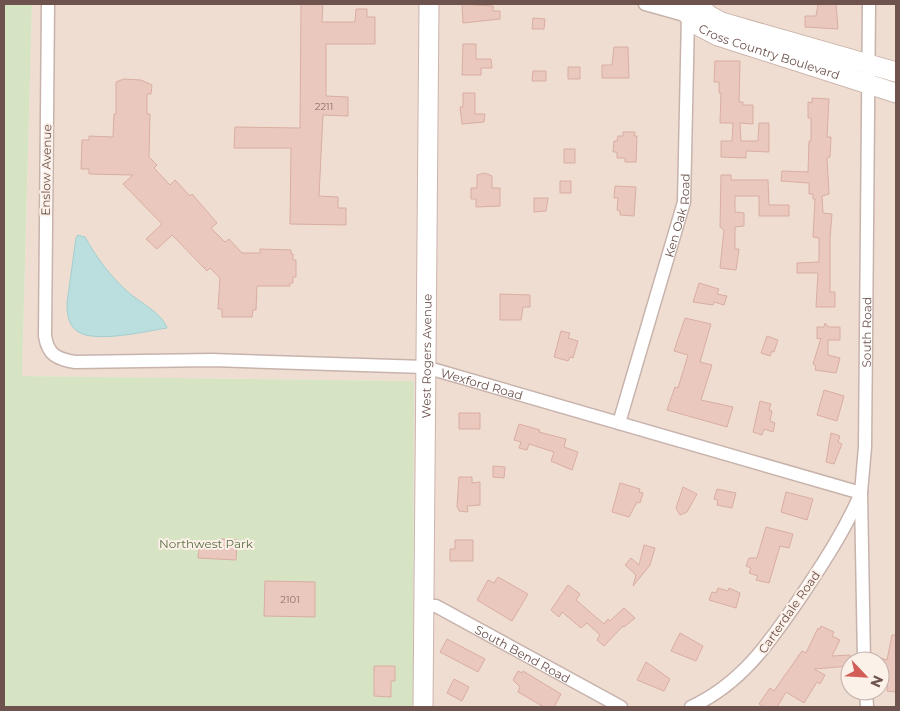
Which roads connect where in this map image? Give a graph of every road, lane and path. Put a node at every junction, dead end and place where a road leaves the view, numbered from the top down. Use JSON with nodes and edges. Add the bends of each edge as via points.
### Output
{"nodes":[{"id":1,"x":48,"y":4,"type":"edge"},
{"id":2,"x":429,"y":4,"type":"edge"},
{"id":3,"x":645,"y":4,"type":"edge"},
{"id":4,"x":869,"y":4,"type":"edge"},
{"id":5,"x":691,"y":7,"type":"edge"},
{"id":6,"x":896,"y":72,"type":"edge"},
{"id":7,"x":868,"y":73,"type":"junction"},
{"id":8,"x":896,"y":93,"type":"edge"},
{"id":9,"x":45,"y":336,"type":"joint"},
{"id":10,"x":425,"y":367,"type":"junction"},
{"id":11,"x":619,"y":423,"type":"junction"},
{"id":12,"x":861,"y":493,"type":"junction"},
{"id":13,"x":425,"y":606,"type":"junction"},
{"id":14,"x":864,"y":651,"type":"edge"},
{"id":15,"x":424,"y":707,"type":"edge"},
{"id":16,"x":621,"y":707,"type":"edge"},
{"id":17,"x":691,"y":707,"type":"edge"}],
"edges":[{"from":1,"to":9,"type":"street","name":"Enslow Avenue"},
{"from":2,"to":10,"type":"street","name":"West Rogers Avenue"},
{"from":3,"to":5,"type":"street","name":"Cross Country Boulevard"},
{"from":4,"to":7,"type":"street","name":"South Road"},
{"from":5,"to":7,"type":"street","name":"Cross Country Boulevard","via":[[697,25],[718,36]]},
{"from":5,"to":11,"type":"street","name":"Ken Oak Road","via":[[684,202]]},
{"from":6,"to":7,"type":"street","name":"Cross Country Boulevard"},
{"from":7,"to":8,"type":"street","name":"Cross Country Boulevard"},
{"from":7,"to":12,"type":"street","name":"South Road","via":[[865,448]]},
{"from":9,"to":10,"type":"street","name":"Wexford Road","via":[[50,353],[56,358],[75,362],[212,360]]},
{"from":10,"to":11,"type":"street","name":"Wexford Road"},
{"from":10,"to":13,"type":"street","name":"West Rogers Avenue"},
{"from":11,"to":12,"type":"street","name":"Wexford Road"},
{"from":12,"to":14,"type":"street","name":"South Road"},
{"from":12,"to":17,"type":"street","name":"Carterdale Road","via":[[832,550],[756,659],[720,691]]},
{"from":13,"to":15,"type":"street","name":"West Rogers Avenue"},
{"from":13,"to":16,"type":"street","name":"South Bend Road","via":[[436,606]]}]}
